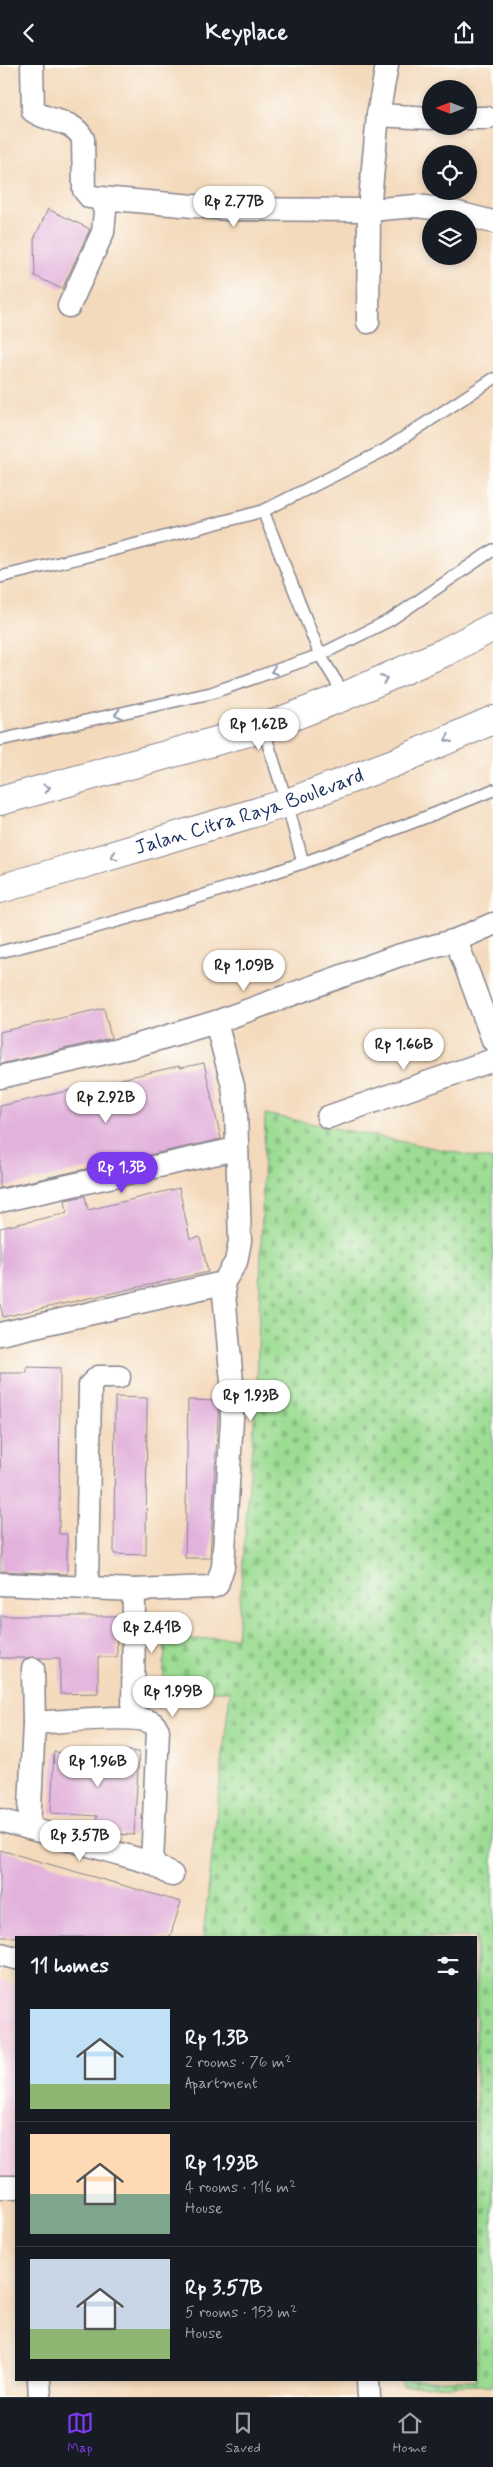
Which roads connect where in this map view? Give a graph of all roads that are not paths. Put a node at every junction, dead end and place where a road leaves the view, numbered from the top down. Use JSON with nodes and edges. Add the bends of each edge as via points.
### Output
{"nodes":[{"id":1,"x":32,"y":65,"type":"edge"},
{"id":2,"x":387,"y":65,"type":"edge"},
{"id":3,"x":378,"y":115,"type":"junction"},
{"id":4,"x":422,"y":117,"type":"edge"},
{"id":5,"x":101,"y":199,"type":"junction"},
{"id":6,"x":369,"y":211,"type":"junction"},
{"id":7,"x":493,"y":223,"type":"edge"},
{"id":8,"x":69,"y":306,"type":"dead end"},
{"id":9,"x":368,"y":322,"type":"dead end"},
{"id":10,"x":493,"y":379,"type":"edge"},
{"id":11,"x":263,"y":511,"type":"junction"},
{"id":12,"x":493,"y":550,"type":"edge"},
{"id":13,"x":0,"y":577,"type":"edge"},
{"id":14,"x":493,"y":627,"type":"edge"},
{"id":15,"x":320,"y":655,"type":"junction"},
{"id":16,"x":344,"y":696,"type":"junction"},
{"id":17,"x":493,"y":720,"type":"edge"},
{"id":18,"x":263,"y":728,"type":"junction"},
{"id":19,"x":0,"y":740,"type":"edge"},
{"id":20,"x":493,"y":790,"type":"edge"},
{"id":21,"x":1,"y":795,"type":"edge"},
{"id":22,"x":287,"y":803,"type":"junction"},
{"id":23,"x":303,"y":863,"type":"junction"},
{"id":24,"x":0,"y":889,"type":"edge"},
{"id":25,"x":493,"y":924,"type":"edge"},
{"id":26,"x":456,"y":939,"type":"junction"},
{"id":27,"x":0,"y":952,"type":"edge"},
{"id":28,"x":216,"y":1022,"type":"junction"},
{"id":29,"x":493,"y":1040,"type":"edge"},
{"id":30,"x":493,"y":1060,"type":"edge"},
{"id":31,"x":0,"y":1077,"type":"edge"},
{"id":32,"x":328,"y":1117,"type":"dead end"},
{"id":33,"x":236,"y":1149,"type":"junction"},
{"id":34,"x":0,"y":1201,"type":"edge"},
{"id":35,"x":223,"y":1283,"type":"junction"},
{"id":36,"x":0,"y":1334,"type":"edge"},
{"id":37,"x":119,"y":1377,"type":"dead end"},
{"id":38,"x":0,"y":1584,"type":"edge"},
{"id":39,"x":87,"y":1588,"type":"junction"},
{"id":40,"x":134,"y":1590,"type":"junction"},
{"id":41,"x":33,"y":1669,"type":"dead end"},
{"id":42,"x":133,"y":1718,"type":"junction"},
{"id":43,"x":34,"y":1723,"type":"junction"},
{"id":44,"x":0,"y":1820,"type":"edge"},
{"id":45,"x":29,"y":1828,"type":"junction"},
{"id":46,"x":152,"y":1863,"type":"junction"},
{"id":47,"x":172,"y":1875,"type":"dead end"},
{"id":48,"x":0,"y":1954,"type":"edge"},
{"id":49,"x":15,"y":1958,"type":"edge"},
{"id":50,"x":0,"y":2187,"type":"edge"},
{"id":51,"x":15,"y":2187,"type":"edge"},
{"id":52,"x":39,"y":2381,"type":"edge"},
{"id":53,"x":368,"y":2381,"type":"edge"},
{"id":54,"x":40,"y":2397,"type":"edge"},
{"id":55,"x":369,"y":2397,"type":"edge"}],
"edges":[{"from":1,"to":5,"type":"street","via":[[33,111],[69,124],[79,132],[83,139],[84,190],[90,197]]},
{"from":2,"to":3,"type":"street"},
{"from":3,"to":4,"type":"street"},
{"from":3,"to":6,"type":"street"},
{"from":5,"to":6,"type":"street","via":[[228,209]]},
{"from":5,"to":8,"type":"street","via":[[105,211],[103,232]]},
{"from":6,"to":7,"type":"street","via":[[424,207]]},
{"from":6,"to":9,"type":"street"},
{"from":10,"to":11,"type":"lane","via":[[383,451]]},
{"from":11,"to":13,"type":"lane"},
{"from":11,"to":15,"type":"lane"},
{"from":12,"to":15,"type":"lane","via":[[390,620]]},
{"from":16,"to":14,"type":"main road","one_way":true,"via":[[445,652]]},
{"from":15,"to":16,"type":"lane"},
{"from":15,"to":19,"type":"lane","one_way":true,"via":[[211,693]]},
{"from":16,"to":18,"type":"main road"},
{"from":17,"to":22,"type":"main road","name":"Jalan Citra Raya Boulevard","one_way":true,"via":[[396,762]]},
{"from":21,"to":18,"type":"main road","one_way":true},
{"from":18,"to":22,"type":"lane"},
{"from":20,"to":23,"type":"lane","via":[[423,820]]},
{"from":22,"to":23,"type":"lane"},
{"from":22,"to":24,"type":"main road","name":"Jalan Citra Raya Boulevard","one_way":true},
{"from":23,"to":27,"type":"lane","via":[[124,921]]},
{"from":25,"to":26,"type":"street"},
{"from":26,"to":28,"type":"street","via":[[397,956]]},
{"from":26,"to":29,"type":"street"},
{"from":28,"to":31,"type":"street","via":[[131,1047]]},
{"from":28,"to":33,"type":"street","via":[[233,1086]]},
{"from":30,"to":32,"type":"street"},
{"from":33,"to":34,"type":"street"},
{"from":33,"to":35,"type":"street","via":[[240,1241],[236,1262]]},
{"from":35,"to":36,"type":"street"},
{"from":35,"to":40,"type":"street","via":[[232,1419],[220,1579],[212,1587]]},
{"from":37,"to":39,"type":"street","via":[[98,1377],[90,1385]]},
{"from":38,"to":39,"type":"street"},
{"from":39,"to":40,"type":"street"},
{"from":40,"to":42,"type":"street"},
{"from":41,"to":43,"type":"street"},
{"from":42,"to":43,"type":"street"},
{"from":42,"to":46,"type":"street","via":[[150,1721],[158,1730]]},
{"from":43,"to":45,"type":"street"},
{"from":44,"to":45,"type":"street"},
{"from":45,"to":46,"type":"street"},
{"from":46,"to":47,"type":"street"},
{"from":48,"to":49,"type":"street"},
{"from":50,"to":51,"type":"street"},
{"from":52,"to":54,"type":"street"},
{"from":53,"to":55,"type":"street"}]}
